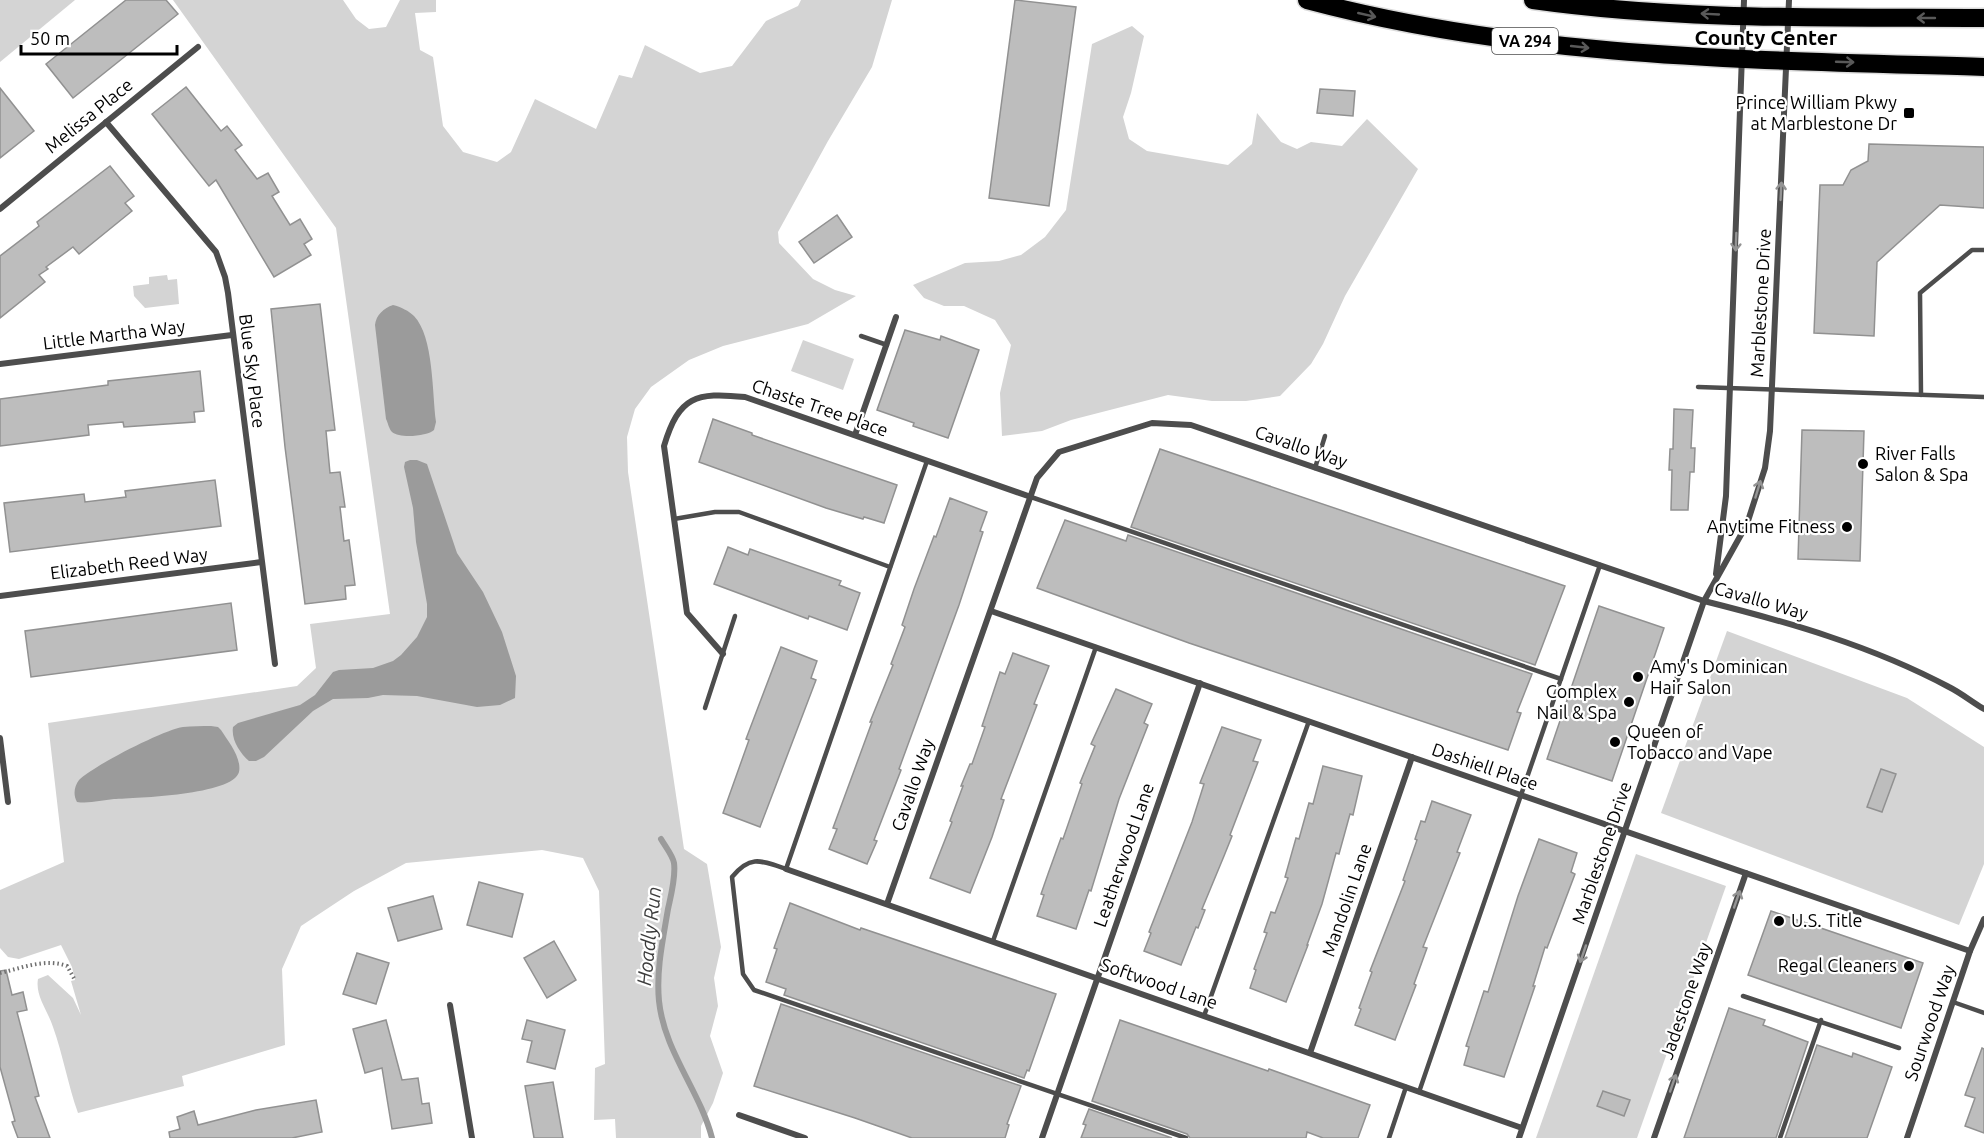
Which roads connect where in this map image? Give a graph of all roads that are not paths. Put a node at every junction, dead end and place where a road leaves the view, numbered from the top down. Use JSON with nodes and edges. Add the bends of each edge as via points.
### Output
{"nodes":[{"id":1,"x":1307,"y":0,"type":"edge"},
{"id":2,"x":1533,"y":0,"type":"edge"},
{"id":3,"x":1744,"y":8,"type":"edge"},
{"id":4,"x":1788,"y":9,"type":"edge"},
{"id":5,"x":1984,"y":18,"type":"edge"},
{"id":6,"x":198,"y":47,"type":"dead end"},
{"id":7,"x":1742,"y":59,"type":"junction"},
{"id":8,"x":1786,"y":61,"type":"junction"},
{"id":9,"x":1984,"y":67,"type":"edge"},
{"id":10,"x":106,"y":122,"type":"junction"},
{"id":11,"x":0,"y":209,"type":"edge"},
{"id":12,"x":1984,"y":250,"type":"edge"},
{"id":13,"x":896,"y":317,"type":"dead end"},
{"id":14,"x":232,"y":335,"type":"junction"},
{"id":15,"x":861,"y":336,"type":"dead end"},
{"id":16,"x":887,"y":345,"type":"junction"},
{"id":17,"x":0,"y":364,"type":"edge"},
{"id":18,"x":1698,"y":387,"type":"dead end"},
{"id":19,"x":1730,"y":388,"type":"junction"},
{"id":20,"x":1772,"y":390,"type":"junction"},
{"id":21,"x":1921,"y":394,"type":"junction"},
{"id":22,"x":1984,"y":397,"type":"edge"},
{"id":23,"x":855,"y":435,"type":"junction"},
{"id":24,"x":1325,"y":436,"type":"dead end"},
{"id":25,"x":927,"y":461,"type":"junction"},
{"id":26,"x":1315,"y":468,"type":"junction"},
{"id":27,"x":1031,"y":497,"type":"junction"},
{"id":28,"x":674,"y":519,"type":"junction"},
{"id":29,"x":261,"y":562,"type":"junction"},
{"id":30,"x":1600,"y":565,"type":"junction"},
{"id":31,"x":890,"y":567,"type":"junction"},
{"id":32,"x":1715,"y":579,"type":"junction"},
{"id":33,"x":0,"y":596,"type":"edge"},
{"id":34,"x":1704,"y":600,"type":"junction"},
{"id":35,"x":991,"y":610,"type":"junction"},
{"id":36,"x":735,"y":616,"type":"dead end"},
{"id":37,"x":1096,"y":647,"type":"junction"},
{"id":38,"x":723,"y":654,"type":"junction"},
{"id":39,"x":275,"y":664,"type":"dead end"},
{"id":40,"x":1560,"y":679,"type":"junction"},
{"id":41,"x":1200,"y":683,"type":"junction"},
{"id":42,"x":705,"y":708,"type":"dead end"},
{"id":43,"x":1984,"y":709,"type":"edge"},
{"id":44,"x":1309,"y":721,"type":"junction"},
{"id":45,"x":0,"y":738,"type":"edge"},
{"id":46,"x":1412,"y":757,"type":"junction"},
{"id":47,"x":1521,"y":795,"type":"junction"},
{"id":48,"x":8,"y":802,"type":"dead end"},
{"id":49,"x":1625,"y":831,"type":"junction"},
{"id":50,"x":786,"y":869,"type":"junction"},
{"id":51,"x":1746,"y":873,"type":"junction"},
{"id":52,"x":887,"y":904,"type":"junction"},
{"id":53,"x":1984,"y":919,"type":"edge"},
{"id":54,"x":993,"y":941,"type":"junction"},
{"id":55,"x":1970,"y":951,"type":"junction"},
{"id":56,"x":1097,"y":978,"type":"junction"},
{"id":57,"x":1743,"y":996,"type":"dead end"},
{"id":58,"x":1953,"y":1002,"type":"junction"},
{"id":59,"x":450,"y":1005,"type":"dead end"},
{"id":60,"x":1984,"y":1013,"type":"edge"},
{"id":61,"x":1204,"y":1016,"type":"junction"},
{"id":62,"x":1821,"y":1020,"type":"junction"},
{"id":63,"x":1899,"y":1048,"type":"dead end"},
{"id":64,"x":1310,"y":1053,"type":"junction"},
{"id":65,"x":1406,"y":1087,"type":"junction"},
{"id":66,"x":1419,"y":1092,"type":"junction"},
{"id":67,"x":1057,"y":1094,"type":"junction"},
{"id":68,"x":739,"y":1115,"type":"dead end"},
{"id":69,"x":1522,"y":1128,"type":"junction"},
{"id":70,"x":788,"y":1135,"type":"edge"},
{"id":71,"x":472,"y":1138,"type":"edge"},
{"id":72,"x":805,"y":1138,"type":"edge"},
{"id":73,"x":1042,"y":1138,"type":"edge"},
{"id":74,"x":1186,"y":1138,"type":"edge"},
{"id":75,"x":1389,"y":1138,"type":"edge"},
{"id":76,"x":1519,"y":1138,"type":"edge"},
{"id":77,"x":1654,"y":1138,"type":"edge"},
{"id":78,"x":1780,"y":1138,"type":"edge"},
{"id":79,"x":1907,"y":1138,"type":"edge"}],
"edges":[{"from":1,"to":7,"type":"highway","number":"VA 294","one_way":true,"via":[[1384,19],[1531,42]]},
{"from":3,"to":2,"type":"highway","number":"VA 294","one_way":true,"via":[[1618,9]]},
{"from":3,"to":4,"type":"highway","number":"VA 294"},
{"from":3,"to":7,"type":"street","name":"Marblestone Drive"},
{"from":5,"to":4,"type":"highway","number":"VA 294","one_way":true},
{"from":4,"to":8,"type":"street","name":"Marblestone Drive"},
{"from":6,"to":10,"type":"street","name":"Melissa Place"},
{"from":7,"to":8,"type":"highway","number":"VA 294"},
{"from":7,"to":19,"type":"street","name":"Marblestone Drive","one_way":true},
{"from":8,"to":9,"type":"highway","number":"VA 294","one_way":true},
{"from":20,"to":8,"type":"street","name":"Marblestone Drive","one_way":true},
{"from":10,"to":11,"type":"street","name":"Melissa Place"},
{"from":10,"to":14,"type":"street","name":"Blue Sky Place","via":[[219,258]]},
{"from":12,"to":21,"type":"lane","via":[[1972,250],[1920,293]]},
{"from":13,"to":16,"type":"street"},
{"from":14,"to":17,"type":"street","name":"Little Martha Way"},
{"from":14,"to":29,"type":"street","name":"Blue Sky Place"},
{"from":15,"to":16,"type":"lane"},
{"from":16,"to":23,"type":"street"},
{"from":18,"to":19,"type":"lane"},
{"from":19,"to":20,"type":"lane"},
{"from":19,"to":32,"type":"street","name":"Marblestone Drive","via":[[1726,496]]},
{"from":20,"to":21,"type":"lane"},
{"from":32,"to":20,"type":"street","name":"Marblestone Drive","one_way":true,"via":[[1747,524],[1765,468]]},
{"from":21,"to":22,"type":"lane"},
{"from":23,"to":25,"type":"street","name":"Chaste Tree Place"},
{"from":23,"to":28,"type":"street","name":"Chaste Tree Place","via":[[745,397],[715,393],[696,397],[670,425],[664,446]]},
{"from":24,"to":26,"type":"lane"},
{"from":25,"to":27,"type":"street","name":"Chaste Tree Place"},
{"from":25,"to":31,"type":"lane"},
{"from":26,"to":27,"type":"street","name":"Cavallo Way","via":[[1191,425],[1152,423],[1059,452],[1037,478]]},
{"from":26,"to":30,"type":"street","name":"Cavallo Way"},
{"from":27,"to":35,"type":"street","name":"Cavallo Way"},
{"from":27,"to":40,"type":"lane"},
{"from":28,"to":31,"type":"lane","via":[[739,512]]},
{"from":28,"to":38,"type":"street","name":"Chaste Tree Place","via":[[687,613]]},
{"from":29,"to":33,"type":"street","name":"Elizabeth Reed Way"},
{"from":29,"to":39,"type":"street","name":"Blue Sky Place"},
{"from":30,"to":34,"type":"street","name":"Cavallo Way"},
{"from":30,"to":40,"type":"lane"},
{"from":31,"to":50,"type":"lane"},
{"from":32,"to":34,"type":"street","name":"Marblestone Drive"},
{"from":34,"to":43,"type":"street","name":"Cavallo Way","via":[[1873,653],[1950,688]]},
{"from":34,"to":49,"type":"street","name":"Marblestone Drive"},
{"from":35,"to":37,"type":"street","name":"Dashiell Place"},
{"from":35,"to":52,"type":"street","name":"Cavallo Way"},
{"from":36,"to":38,"type":"lane"},
{"from":37,"to":41,"type":"street","name":"Dashiell Place"},
{"from":37,"to":54,"type":"lane"},
{"from":38,"to":42,"type":"lane"},
{"from":40,"to":47,"type":"lane"},
{"from":41,"to":44,"type":"street","name":"Dashiell Place"},
{"from":41,"to":56,"type":"street","name":"Leatherwood Lane"},
{"from":44,"to":46,"type":"street","name":"Dashiell Place"},
{"from":44,"to":61,"type":"lane"},
{"from":45,"to":48,"type":"street"},
{"from":46,"to":47,"type":"street","name":"Dashiell Place"},
{"from":46,"to":64,"type":"street","name":"Mandolin Lane"},
{"from":47,"to":49,"type":"street","name":"Dashiell Place"},
{"from":47,"to":66,"type":"lane"},
{"from":49,"to":51,"type":"street","name":"Dashiell Place"},
{"from":49,"to":69,"type":"street","name":"Marblestone Drive","one_way":true},
{"from":50,"to":52,"type":"street","name":"Softwood Lane"},
{"from":50,"to":67,"type":"lane","via":[[752,861],[743,863],[732,877],[743,974],[754,990]]},
{"from":51,"to":55,"type":"street","name":"Dashiell Place"},
{"from":77,"to":51,"type":"street","name":"Jadestone Way","one_way":true},
{"from":52,"to":54,"type":"street","name":"Softwood Lane"},
{"from":53,"to":55,"type":"street","name":"Sourwood Way"},
{"from":54,"to":56,"type":"street","name":"Softwood Lane"},
{"from":55,"to":58,"type":"street","name":"Sourwood Way"},
{"from":56,"to":61,"type":"street","name":"Softwood Lane"},
{"from":56,"to":67,"type":"street","name":"Leatherwood Lane"},
{"from":57,"to":62,"type":"lane"},
{"from":58,"to":60,"type":"lane"},
{"from":58,"to":79,"type":"street","name":"Sourwood Way"},
{"from":59,"to":71,"type":"street"},
{"from":61,"to":64,"type":"street","name":"Softwood Lane"},
{"from":62,"to":63,"type":"lane"},
{"from":62,"to":78,"type":"lane"},
{"from":64,"to":65,"type":"street","name":"Softwood Lane"},
{"from":65,"to":66,"type":"street","name":"Softwood Lane"},
{"from":65,"to":75,"type":"lane"},
{"from":66,"to":69,"type":"street","name":"Softwood Lane"},
{"from":67,"to":73,"type":"street","name":"Leatherwood Lane"},
{"from":67,"to":74,"type":"lane"},
{"from":68,"to":70,"type":"street"},
{"from":69,"to":76,"type":"street","name":"Marblestone Drive"},
{"from":70,"to":72,"type":"street"}]}
